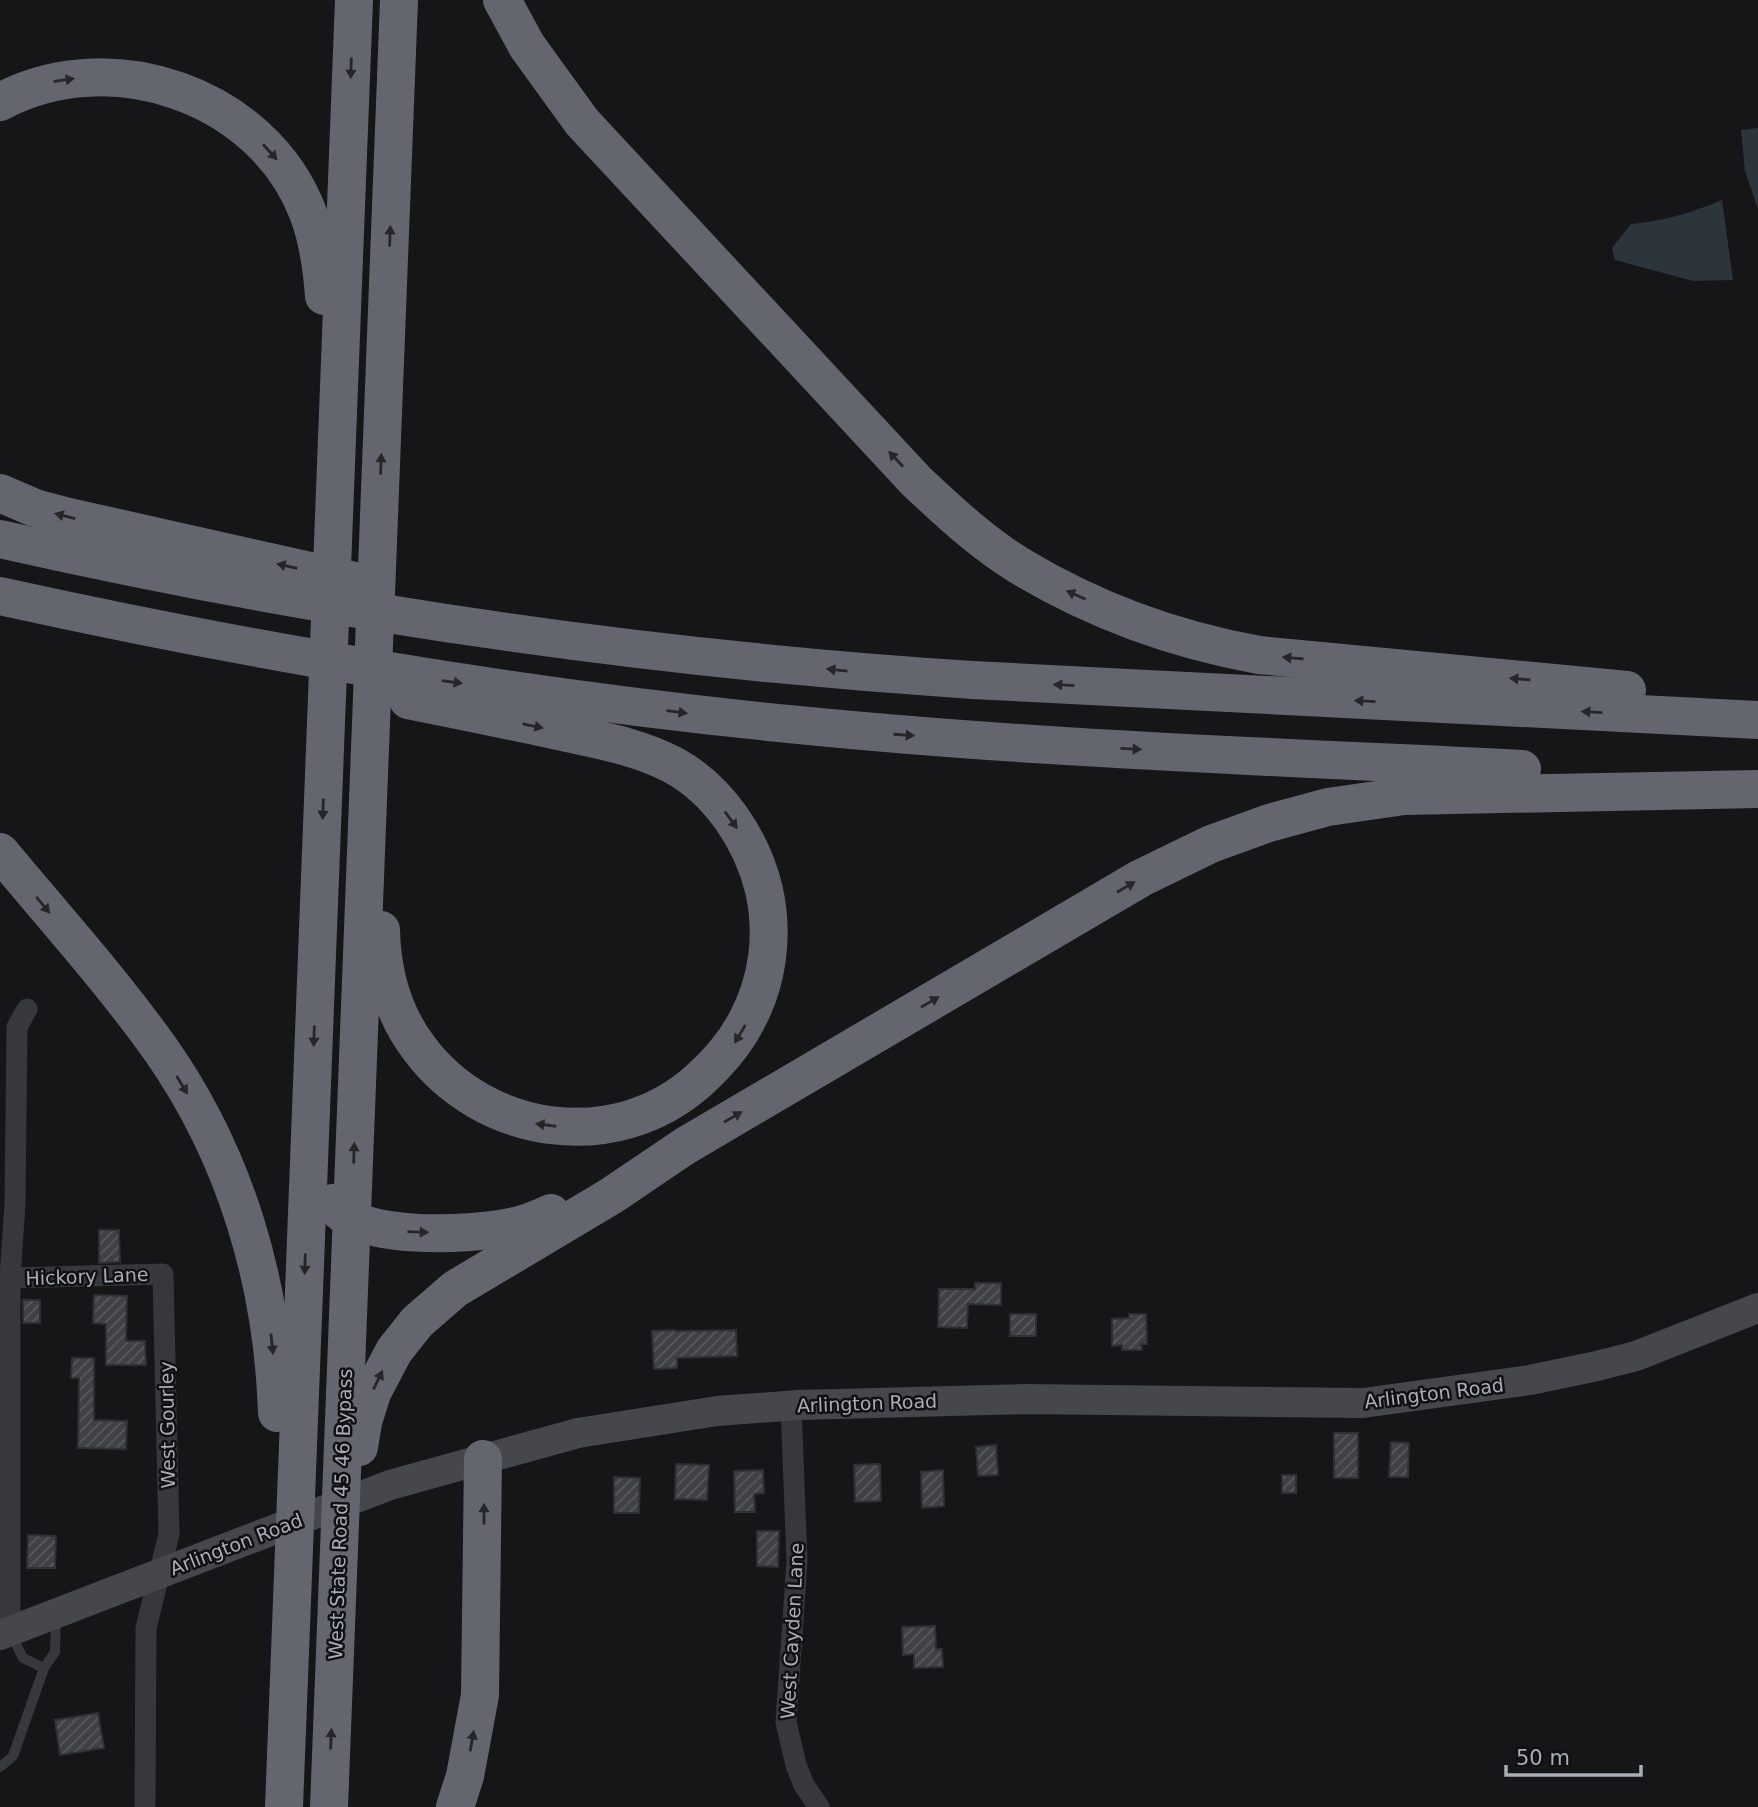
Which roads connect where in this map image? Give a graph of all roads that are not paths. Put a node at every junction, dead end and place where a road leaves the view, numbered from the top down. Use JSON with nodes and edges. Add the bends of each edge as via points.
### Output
{"nodes":[{"id":1,"x":354,"y":0,"type":"edge"},
{"id":2,"x":502,"y":0,"type":"edge"},
{"id":3,"x":393,"y":8,"type":"edge"},
{"id":4,"x":0,"y":102,"type":"edge"},
{"id":5,"x":0,"y":493,"type":"edge"},
{"id":6,"x":335,"y":507,"type":"junction"},
{"id":7,"x":0,"y":539,"type":"edge"},
{"id":8,"x":0,"y":596,"type":"edge"},
{"id":9,"x":86,"y":615,"type":"junction"},
{"id":10,"x":614,"y":646,"type":"junction"},
{"id":11,"x":1758,"y":705,"type":"edge"},
{"id":12,"x":1758,"y":720,"type":"edge"},
{"id":13,"x":369,"y":765,"type":"junction"},
{"id":14,"x":1758,"y":781,"type":"edge"},
{"id":15,"x":1758,"y":789,"type":"edge"},
{"id":16,"x":0,"y":852,"type":"edge"},
{"id":17,"x":27,"y":1009,"type":"dead end"},
{"id":18,"x":310,"y":1139,"type":"junction"},
{"id":19,"x":685,"y":1146,"type":"junction"},
{"id":20,"x":351,"y":1221,"type":"junction"},
{"id":21,"x":163,"y":1274,"type":"joint"},
{"id":22,"x":10,"y":1278,"type":"junction"},
{"id":23,"x":1758,"y":1308,"type":"edge"},
{"id":24,"x":791,"y":1405,"type":"junction"},
{"id":25,"x":483,"y":1459,"type":"junction"},
{"id":26,"x":159,"y":1574,"type":"junction"},
{"id":27,"x":56,"y":1612,"type":"junction"},
{"id":28,"x":336,"y":1615,"type":"junction"},
{"id":29,"x":5,"y":1633,"type":"edge"},
{"id":30,"x":44,"y":1668,"type":"junction"},
{"id":31,"x":286,"y":1759,"type":"junction"},
{"id":32,"x":0,"y":1767,"type":"edge"},
{"id":33,"x":145,"y":1807,"type":"edge"},
{"id":34,"x":284,"y":1807,"type":"edge"},
{"id":35,"x":328,"y":1807,"type":"edge"},
{"id":36,"x":456,"y":1807,"type":"edge"},
{"id":37,"x":819,"y":1807,"type":"edge"}],
"edges":[{"from":1,"to":6,"type":"highway","one_way":true},
{"from":11,"to":2,"type":"highway","one_way":true,"via":[[1259,655],[1182,638],[1128,618],[1018,565],[916,481],[582,122],[527,46]]},
{"from":13,"to":3,"type":"highway","one_way":true},
{"from":4,"to":6,"type":"highway","one_way":true,"via":[[62,80],[140,80],[209,104],[240,124],[271,153],[307,211],[319,252],[332,372]]},
{"from":10,"to":5,"type":"highway","one_way":true,"via":[[451,603],[69,517]]},
{"from":6,"to":18,"type":"highway","one_way":true},
{"from":7,"to":10,"type":"highway","via":[[293,599]]},
{"from":8,"to":9,"type":"highway"},
{"from":9,"to":13,"type":"highway","one_way":true,"via":[[299,677],[635,748],[676,767],[701,785],[737,828],[760,875],[767,902],[769,933],[761,986],[732,1046],[673,1101],[635,1118],[598,1127],[523,1121],[456,1087],[418,1048],[387,981],[381,939],[382,852]]},
{"from":9,"to":14,"type":"highway","one_way":true,"via":[[409,676],[787,724],[1057,745]]},
{"from":12,"to":10,"type":"highway","one_way":true,"via":[[891,675]]},
{"from":20,"to":13,"type":"highway","name":"West State Road 45 46 Bypass","one_way":true},
{"from":19,"to":15,"type":"highway","one_way":true,"via":[[1141,878],[1211,844],[1269,823],[1328,807],[1404,796]]},
{"from":16,"to":31,"type":"highway","one_way":true,"via":[[162,1051],[205,1122],[252,1238],[270,1320],[276,1385]]},
{"from":17,"to":22,"type":"street","name":"Hickory Lane","via":[[17,1027]]},
{"from":18,"to":20,"type":"highway","via":[[335,1208]]},
{"from":18,"to":31,"type":"highway","one_way":true},
{"from":20,"to":19,"type":"highway","one_way":true,"via":[[394,1231],[480,1232],[511,1227],[546,1215]]},
{"from":28,"to":19,"type":"highway","one_way":true,"via":[[363,1422],[383,1370],[404,1337],[455,1289]]},
{"from":20,"to":28,"type":"highway","name":"West State Road 45 46 Bypass"},
{"from":21,"to":22,"type":"street","name":"Hickory Lane"},
{"from":21,"to":26,"type":"street","name":"West Gourley","via":[[169,1534]]},
{"from":22,"to":29,"type":"street","name":"Hickory Lane"},
{"from":23,"to":24,"type":"street","name":"Arlington Road","via":[[1636,1356],[1597,1366],[1363,1403],[1024,1399]]},
{"from":24,"to":25,"type":"street","name":"Arlington Road","via":[[717,1411],[591,1431]]},
{"from":24,"to":37,"type":"street","name":"West Cayden Lane","via":[[797,1561],[786,1722],[796,1765]]},
{"from":25,"to":26,"type":"street","name":"Arlington Road","via":[[390,1485]]},
{"from":36,"to":25,"type":"highway","one_way":true,"via":[[480,1695]]},
{"from":26,"to":27,"type":"street","name":"Arlington Road"},
{"from":26,"to":33,"type":"street","name":"West Gourley","via":[[146,1628]]},
{"from":27,"to":29,"type":"street","name":"Arlington Road"},
{"from":27,"to":30,"type":"lane","via":[[55,1652]]},
{"from":35,"to":28,"type":"highway","name":"West State Road 45 46 Bypass","one_way":true},
{"from":29,"to":30,"type":"lane","via":[[23,1658]]},
{"from":30,"to":32,"type":"lane","via":[[13,1756]]},
{"from":31,"to":34,"type":"highway"}]}
